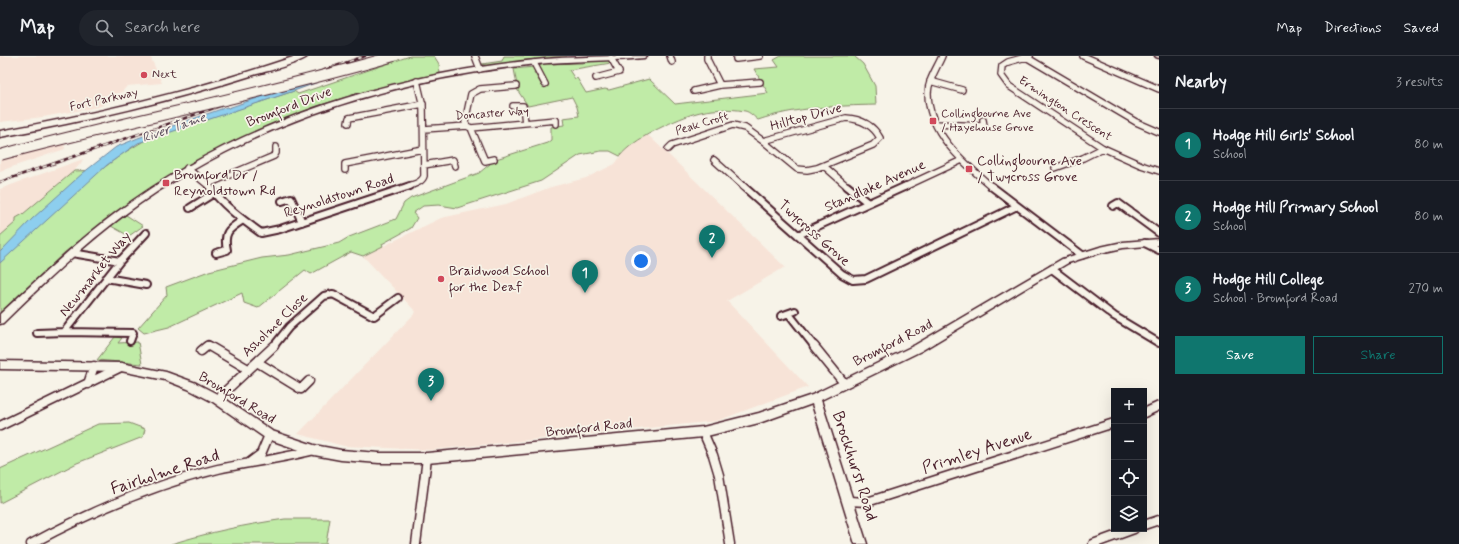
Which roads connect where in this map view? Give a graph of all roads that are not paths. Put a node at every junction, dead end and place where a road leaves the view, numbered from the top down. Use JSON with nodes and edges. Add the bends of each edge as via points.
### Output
{"nodes":[{"id":1,"x":292,"y":56,"type":"edge"},
{"id":2,"x":304,"y":56,"type":"edge"},
{"id":3,"x":377,"y":56,"type":"edge"},
{"id":4,"x":394,"y":56,"type":"edge"},
{"id":5,"x":475,"y":56,"type":"edge"},
{"id":6,"x":644,"y":56,"type":"edge"},
{"id":7,"x":670,"y":56,"type":"edge"},
{"id":8,"x":760,"y":56,"type":"edge"},
{"id":9,"x":942,"y":56,"type":"edge"},
{"id":10,"x":1028,"y":56,"type":"edge"},
{"id":11,"x":1082,"y":56,"type":"edge"},
{"id":12,"x":706,"y":57,"type":"edge"},
{"id":13,"x":571,"y":58,"type":"edge"},
{"id":14,"x":611,"y":58,"type":"junction"},
{"id":15,"x":736,"y":59,"type":"dead end"},
{"id":16,"x":672,"y":62,"type":"dead end"},
{"id":17,"x":534,"y":63,"type":"junction"},
{"id":18,"x":480,"y":69,"type":"junction"},
{"id":19,"x":596,"y":78,"type":"dead end"},
{"id":20,"x":417,"y":81,"type":"junction"},
{"id":21,"x":930,"y":81,"type":"junction"},
{"id":22,"x":760,"y":82,"type":"dead end"},
{"id":23,"x":545,"y":84,"type":"dead end"},
{"id":24,"x":720,"y":85,"type":"junction"},
{"id":25,"x":516,"y":86,"type":"dead end"},
{"id":26,"x":1159,"y":89,"type":"edge"},
{"id":27,"x":962,"y":90,"type":"dead end"},
{"id":28,"x":694,"y":91,"type":"dead end"},
{"id":29,"x":423,"y":104,"type":"junction"},
{"id":30,"x":513,"y":106,"type":"dead end"},
{"id":31,"x":983,"y":120,"type":"dead end"},
{"id":32,"x":348,"y":123,"type":"dead end"},
{"id":33,"x":525,"y":123,"type":"junction"},
{"id":34,"x":556,"y":124,"type":"dead end"},
{"id":35,"x":936,"y":124,"type":"junction"},
{"id":36,"x":469,"y":127,"type":"junction"},
{"id":37,"x":424,"y":129,"type":"junction"},
{"id":38,"x":0,"y":130,"type":"edge"},
{"id":39,"x":1159,"y":132,"type":"edge"},
{"id":40,"x":0,"y":134,"type":"edge"},
{"id":41,"x":763,"y":141,"type":"junction"},
{"id":42,"x":276,"y":147,"type":"dead end"},
{"id":43,"x":1103,"y":148,"type":"junction"},
{"id":44,"x":423,"y":149,"type":"junction"},
{"id":45,"x":668,"y":149,"type":"dead end"},
{"id":46,"x":0,"y":150,"type":"edge"},
{"id":47,"x":0,"y":155,"type":"edge"},
{"id":48,"x":494,"y":159,"type":"dead end"},
{"id":49,"x":714,"y":160,"type":"dead end"},
{"id":50,"x":962,"y":160,"type":"junction"},
{"id":51,"x":424,"y":165,"type":"junction"},
{"id":52,"x":455,"y":166,"type":"dead end"},
{"id":53,"x":824,"y":166,"type":"junction"},
{"id":54,"x":187,"y":168,"type":"junction"},
{"id":55,"x":1055,"y":168,"type":"dead end"},
{"id":56,"x":345,"y":170,"type":"dead end"},
{"id":57,"x":1159,"y":171,"type":"edge"},
{"id":58,"x":208,"y":184,"type":"junction"},
{"id":59,"x":214,"y":193,"type":"junction"},
{"id":60,"x":282,"y":201,"type":"dead end"},
{"id":61,"x":868,"y":203,"type":"junction"},
{"id":62,"x":1017,"y":206,"type":"junction"},
{"id":63,"x":1113,"y":206,"type":"dead end"},
{"id":64,"x":190,"y":208,"type":"dead end"},
{"id":65,"x":243,"y":220,"type":"junction"},
{"id":66,"x":302,"y":222,"type":"junction"},
{"id":67,"x":1159,"y":232,"type":"edge"},
{"id":68,"x":146,"y":233,"type":"dead end"},
{"id":69,"x":798,"y":235,"type":"junction"},
{"id":70,"x":1158,"y":244,"type":"edge"},
{"id":71,"x":72,"y":253,"type":"junction"},
{"id":72,"x":216,"y":253,"type":"dead end"},
{"id":73,"x":1082,"y":255,"type":"junction"},
{"id":74,"x":120,"y":261,"type":"junction"},
{"id":75,"x":1052,"y":269,"type":"junction"},
{"id":76,"x":106,"y":278,"type":"junction"},
{"id":77,"x":146,"y":285,"type":"dead end"},
{"id":78,"x":398,"y":298,"type":"dead end"},
{"id":79,"x":788,"y":314,"type":"dead end"},
{"id":80,"x":0,"y":320,"type":"edge"},
{"id":81,"x":64,"y":332,"type":"junction"},
{"id":82,"x":37,"y":333,"type":"dead end"},
{"id":83,"x":130,"y":341,"type":"dead end"},
{"id":84,"x":1159,"y":343,"type":"edge"},
{"id":85,"x":201,"y":351,"type":"dead end"},
{"id":86,"x":257,"y":362,"type":"junction"},
{"id":87,"x":0,"y":365,"type":"edge"},
{"id":88,"x":94,"y":366,"type":"junction"},
{"id":89,"x":121,"y":367,"type":"junction"},
{"id":90,"x":248,"y":369,"type":"junction"},
{"id":91,"x":308,"y":380,"type":"dead end"},
{"id":92,"x":844,"y":383,"type":"junction"},
{"id":93,"x":88,"y":384,"type":"junction"},
{"id":94,"x":815,"y":398,"type":"junction"},
{"id":95,"x":216,"y":399,"type":"junction"},
{"id":96,"x":1159,"y":406,"type":"edge"},
{"id":97,"x":1147,"y":412,"type":"edge"},
{"id":98,"x":1111,"y":424,"type":"edge"},
{"id":99,"x":0,"y":426,"type":"edge"},
{"id":100,"x":703,"y":432,"type":"junction"},
{"id":101,"x":268,"y":435,"type":"junction"},
{"id":102,"x":314,"y":450,"type":"junction"},
{"id":103,"x":427,"y":458,"type":"junction"},
{"id":104,"x":249,"y":463,"type":"junction"},
{"id":105,"x":849,"y":501,"type":"junction"},
{"id":106,"x":1159,"y":520,"type":"edge"},
{"id":107,"x":1147,"y":524,"type":"edge"},
{"id":108,"x":1126,"y":532,"type":"edge"},
{"id":109,"x":31,"y":544,"type":"edge"},
{"id":110,"x":416,"y":544,"type":"edge"},
{"id":111,"x":730,"y":544,"type":"edge"},
{"id":112,"x":862,"y":544,"type":"edge"},
{"id":113,"x":1093,"y":544,"type":"edge"}],
"edges":[{"from":1,"to":38,"type":"main road","name":"Fort Parkway","via":[[154,98]]},
{"from":2,"to":40,"type":"main road","name":"Fort Parkway","via":[[168,98]]},
{"from":3,"to":46,"type":"highway","via":[[318,73]]},
{"from":4,"to":47,"type":"highway","bridge":true,"via":[[327,76]]},
{"from":5,"to":18,"type":"street"},
{"from":6,"to":14,"type":"street","name":"Bromford Drive"},
{"from":7,"to":16,"type":"street"},
{"from":8,"to":15,"type":"street"},
{"from":9,"to":21,"type":"street"},
{"from":10,"to":39,"type":"street","via":[[1136,122]]},
{"from":10,"to":43,"type":"street","name":"Ermington Crescent","via":[[1002,66],[1001,75],[1004,81]]},
{"from":11,"to":26,"type":"street"},
{"from":12,"to":24,"type":"street"},
{"from":13,"to":14,"type":"street","name":"Bromford Drive"},
{"from":13,"to":17,"type":"street","name":"Bromford Drive"},
{"from":14,"to":19,"type":"street","via":[[619,72]]},
{"from":17,"to":18,"type":"street","name":"Bromford Drive"},
{"from":17,"to":23,"type":"street"},
{"from":18,"to":20,"type":"street","name":"Bromford Drive"},
{"from":20,"to":29,"type":"street","name":"Reynoldstown Road"},
{"from":20,"to":54,"type":"street","name":"Bromford Drive","via":[[368,93],[275,124]]},
{"from":21,"to":27,"type":"street","via":[[955,85]]},
{"from":21,"to":35,"type":"street","via":[[929,102]]},
{"from":22,"to":24,"type":"street"},
{"from":24,"to":28,"type":"street"},
{"from":25,"to":36,"type":"street","via":[[480,89],[471,94],[465,122]]},
{"from":29,"to":32,"type":"street","via":[[349,118]]},
{"from":29,"to":37,"type":"street","name":"Reynoldstown Road"},
{"from":30,"to":33,"type":"street","via":[[523,106]]},
{"from":31,"to":35,"type":"street","via":[[984,126]]},
{"from":33,"to":34,"type":"street","name":"Doncaster Way","via":[[556,120]]},
{"from":33,"to":36,"type":"street","name":"Doncaster Way"},
{"from":35,"to":50,"type":"street"},
{"from":36,"to":37,"type":"street","name":"Doncaster Way"},
{"from":36,"to":48,"type":"street","via":[[485,161]]},
{"from":37,"to":44,"type":"street","name":"Reynoldstown Road"},
{"from":41,"to":45,"type":"street","name":"Peak Croft","via":[[745,128],[733,124],[672,145]]},
{"from":41,"to":53,"type":"street","name":"Hilltop Drive","via":[[797,169],[803,171]]},
{"from":41,"to":53,"type":"street","name":"Hilltop Drive","via":[[846,118],[860,120],[878,133],[880,138],[873,144]]},
{"from":42,"to":58,"type":"street","via":[[274,156]]},
{"from":43,"to":55,"type":"street"},
{"from":43,"to":57,"type":"street","name":"Ermington Crescent"},
{"from":44,"to":51,"type":"street","name":"Reynoldstown Road"},
{"from":44,"to":56,"type":"street","via":[[345,164]]},
{"from":49,"to":69,"type":"street","name":"Twycross Grove"},
{"from":50,"to":61,"type":"street","name":"Standlake Avenue"},
{"from":50,"to":62,"type":"street"},
{"from":51,"to":52,"type":"street","via":[[453,160]]},
{"from":51,"to":66,"type":"street","name":"Reynoldstown Road","via":[[424,176],[421,181]]},
{"from":53,"to":61,"type":"street"},
{"from":54,"to":58,"type":"street","name":"Reynoldstown Road"},
{"from":54,"to":71,"type":"street","name":"Bromford Drive","via":[[139,200]]},
{"from":58,"to":59,"type":"street","name":"Reynoldstown Road"},
{"from":59,"to":64,"type":"street"},
{"from":59,"to":65,"type":"street","name":"Reynoldstown Road"},
{"from":60,"to":66,"type":"street","via":[[291,198]]},
{"from":61,"to":69,"type":"street","name":"Standlake Avenue"},
{"from":62,"to":69,"type":"street","name":"Twycross Grove","via":[[859,280],[849,279],[842,274]]},
{"from":62,"to":73,"type":"street"},
{"from":63,"to":67,"type":"street","via":[[1118,203]]},
{"from":65,"to":66,"type":"street","name":"Reynoldstown Road","via":[[261,233]]},
{"from":65,"to":72,"type":"street","via":[[226,232],[224,239],[227,250]]},
{"from":68,"to":74,"type":"street","name":"Newmarket Way"},
{"from":70,"to":73,"type":"street","name":"Bromford Road","via":[[1145,243]]},
{"from":71,"to":74,"type":"street"},
{"from":71,"to":80,"type":"street","name":"Bromford Drive"},
{"from":73,"to":75,"type":"street","name":"Bromford Road"},
{"from":74,"to":76,"type":"street","name":"Newmarket Way"},
{"from":75,"to":84,"type":"street","via":[[1114,316]]},
{"from":75,"to":92,"type":"street","name":"Bromford Road","via":[[918,348]]},
{"from":76,"to":77,"type":"street"},
{"from":76,"to":81,"type":"street","name":"Newmarket Way"},
{"from":78,"to":86,"type":"street","name":"Asholme Close","via":[[374,316],[332,294],[324,296],[289,327]]},
{"from":79,"to":92,"type":"street"},
{"from":81,"to":82,"type":"street","name":"Newmarket Way"},
{"from":81,"to":83,"type":"street","name":"Newmarket Way","via":[[133,333]]},
{"from":85,"to":90,"type":"street","via":[[208,345]]},
{"from":86,"to":90,"type":"street","name":"Asholme Close"},
{"from":86,"to":91,"type":"street","via":[[300,389]]},
{"from":87,"to":88,"type":"street","name":"Bromford Road"},
{"from":88,"to":89,"type":"street","name":"Bromford Road"},
{"from":88,"to":93,"type":"street"},
{"from":89,"to":93,"type":"street"},
{"from":89,"to":95,"type":"street","name":"Bromford Road","via":[[166,376]]},
{"from":90,"to":95,"type":"street","name":"Asholme Close"},
{"from":92,"to":94,"type":"street","name":"Bromford Road"},
{"from":93,"to":99,"type":"street"},
{"from":94,"to":100,"type":"street","name":"Bromford Road","via":[[759,418]]},
{"from":94,"to":105,"type":"street","name":"Brockhurst Road"},
{"from":95,"to":101,"type":"street","name":"Bromford Road"},
{"from":96,"to":97,"type":"street"},
{"from":98,"to":105,"type":"street","name":"Primley Avenue","via":[[867,502]]},
{"from":100,"to":103,"type":"street","name":"Bromford Road"},
{"from":100,"to":111,"type":"street","via":[[719,475]]},
{"from":101,"to":102,"type":"street","name":"Bromford Road"},
{"from":101,"to":104,"type":"street","via":[[261,454]]},
{"from":102,"to":103,"type":"street","name":"Bromford Road","via":[[371,457]]},
{"from":102,"to":104,"type":"street","name":"Fairholme Road","via":[[292,457]]},
{"from":103,"to":110,"type":"street"},
{"from":104,"to":109,"type":"street","name":"Fairholme Road","via":[[192,476],[148,490],[82,518]]},
{"from":105,"to":112,"type":"street","name":"Brockhurst Road"},
{"from":106,"to":107,"type":"street"},
{"from":108,"to":113,"type":"street"}]}
